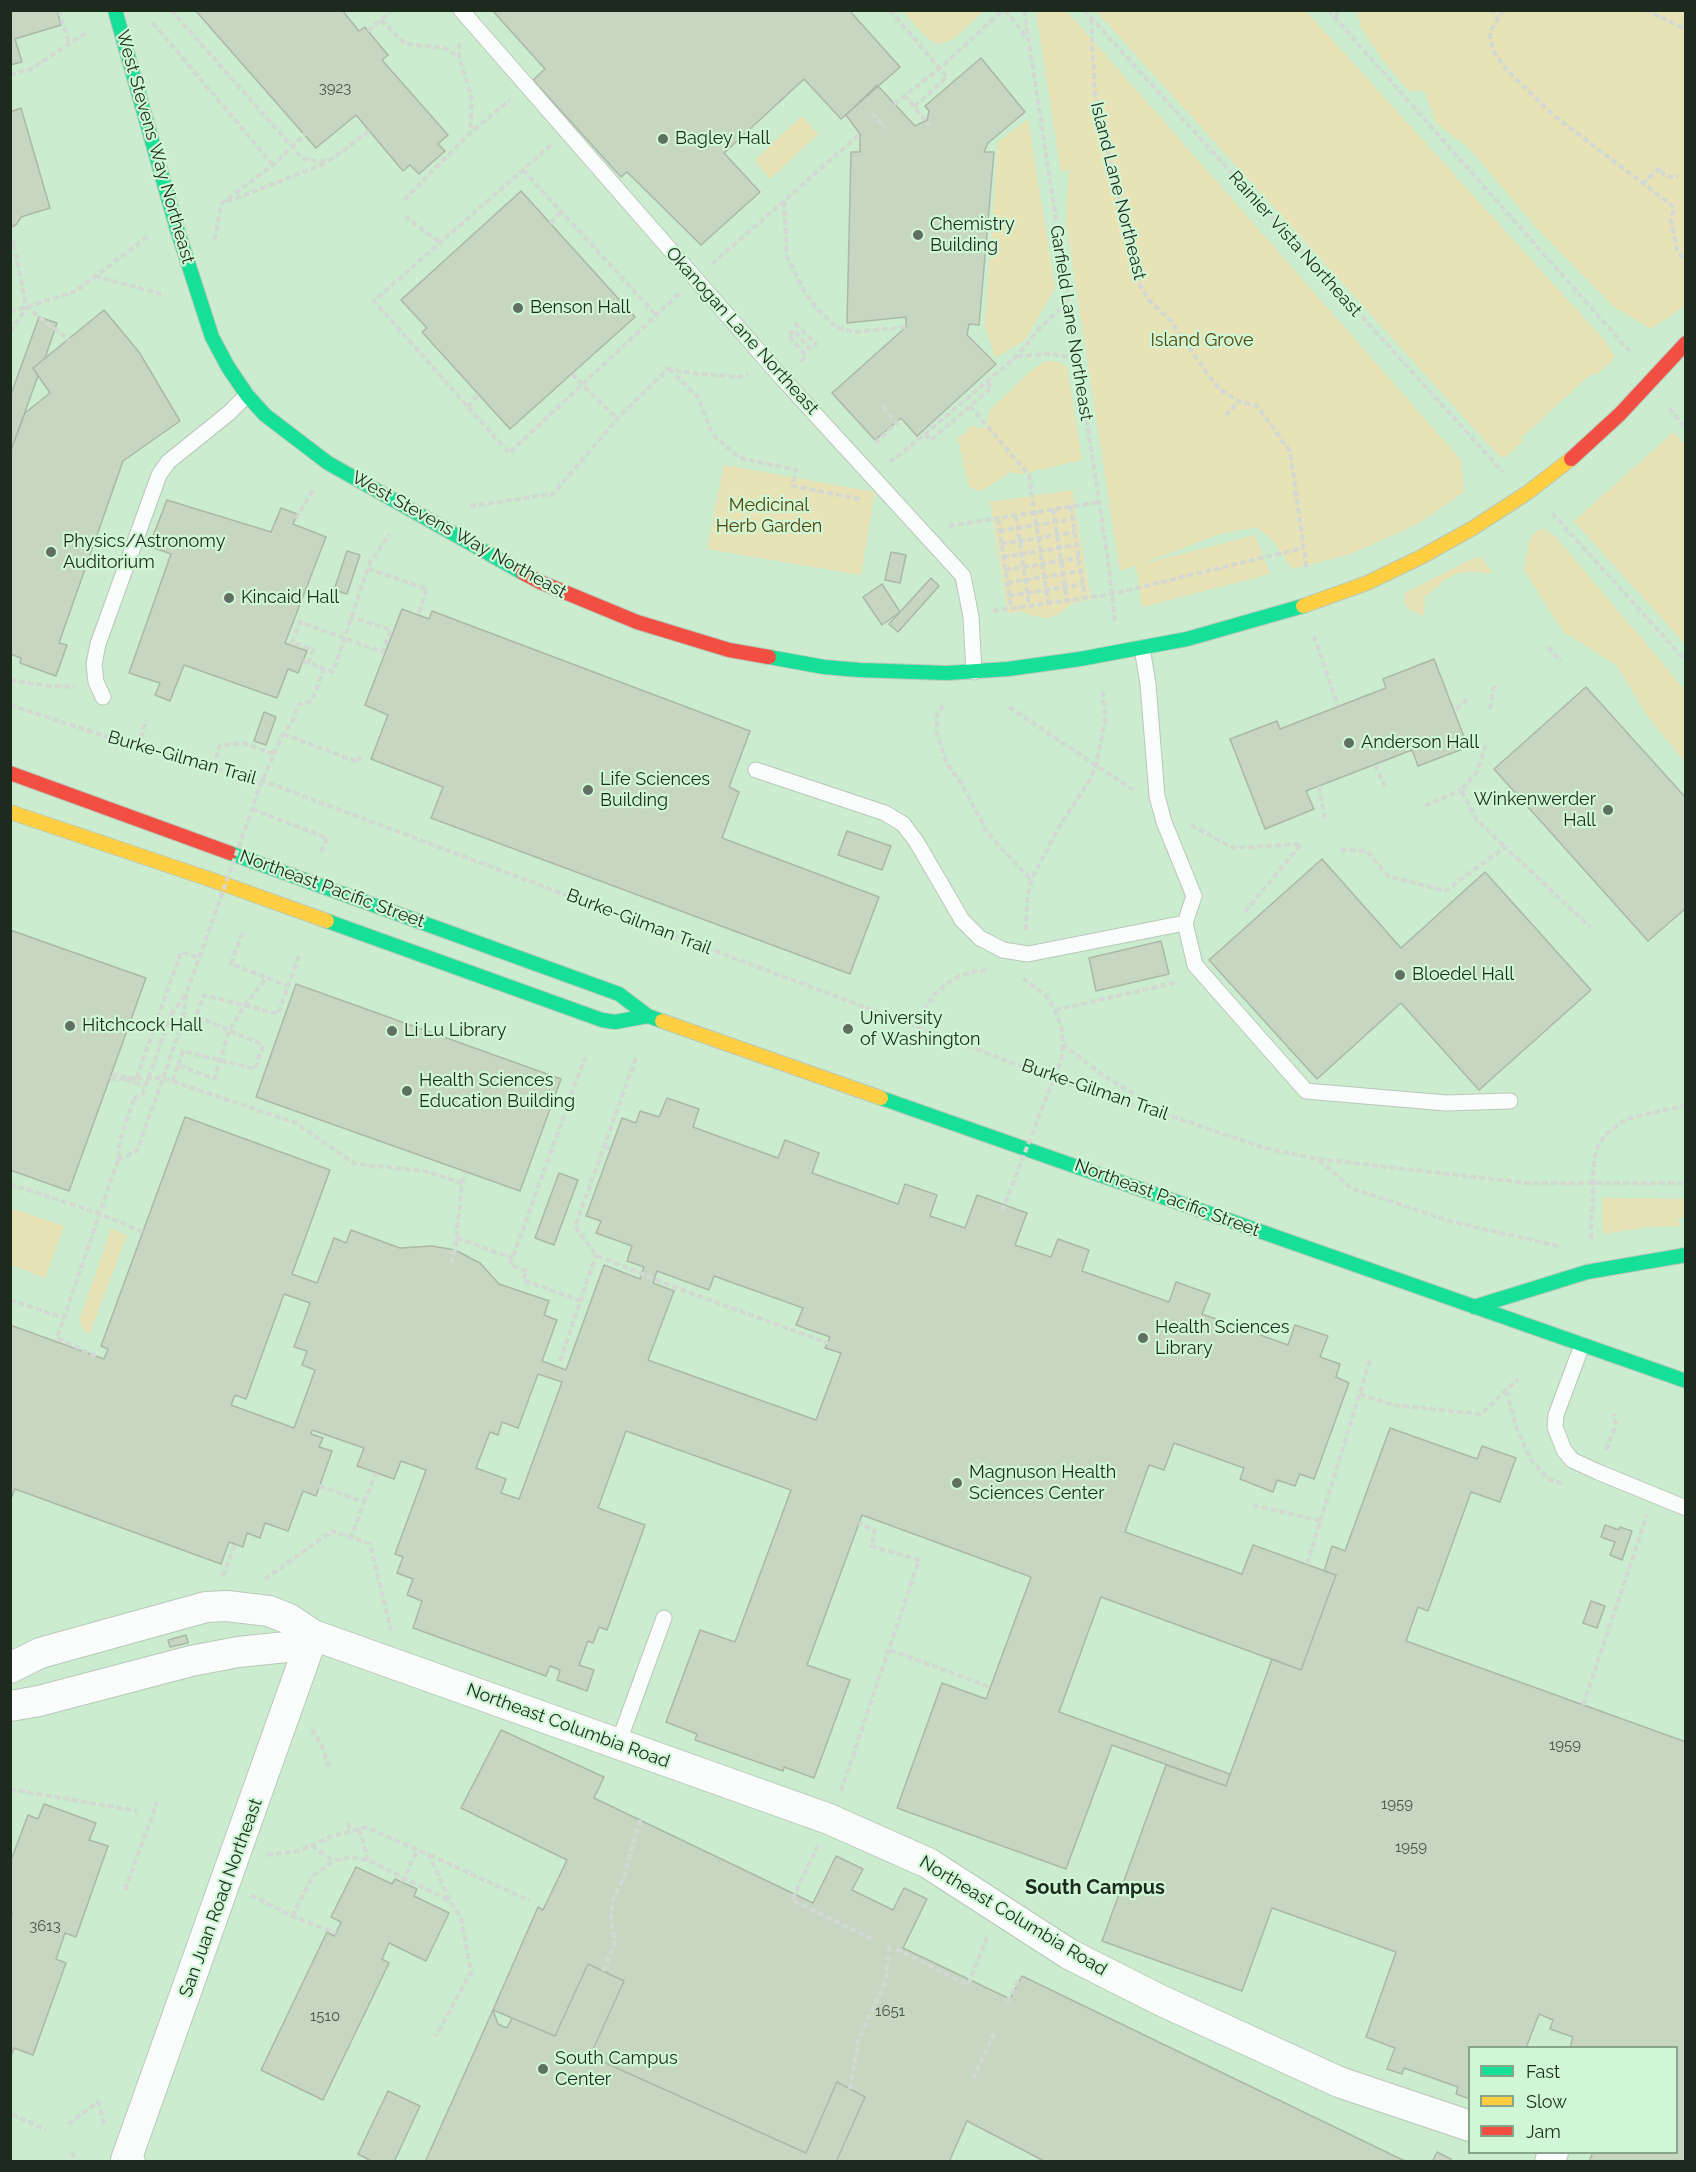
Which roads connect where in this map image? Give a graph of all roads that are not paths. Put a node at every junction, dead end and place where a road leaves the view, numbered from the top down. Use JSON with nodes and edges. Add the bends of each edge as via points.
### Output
{"nodes":[{"id":1,"x":115,"y":10,"type":"edge"},
{"id":2,"x":461,"y":10,"type":"edge"},
{"id":3,"x":1686,"y":343,"type":"edge"},
{"id":4,"x":248,"y":395,"type":"junction"},
{"id":5,"x":1142,"y":648,"type":"junction"},
{"id":6,"x":974,"y":672,"type":"junction"},
{"id":7,"x":103,"y":698,"type":"dead end"},
{"id":8,"x":756,"y":770,"type":"dead end"},
{"id":9,"x":10,"y":773,"type":"edge"},
{"id":10,"x":10,"y":812,"type":"edge"},
{"id":11,"x":1185,"y":923,"type":"junction"},
{"id":12,"x":648,"y":1016,"type":"junction"},
{"id":13,"x":1510,"y":1101,"type":"dead end"},
{"id":14,"x":1686,"y":1255,"type":"edge"},
{"id":15,"x":1474,"y":1307,"type":"junction"},
{"id":16,"x":1582,"y":1345,"type":"junction"},
{"id":17,"x":1686,"y":1381,"type":"edge"},
{"id":18,"x":1686,"y":1508,"type":"edge"},
{"id":19,"x":664,"y":1618,"type":"dead end"},
{"id":20,"x":313,"y":1635,"type":"junction"},
{"id":21,"x":10,"y":1668,"type":"edge"},
{"id":22,"x":10,"y":1706,"type":"edge"},
{"id":23,"x":618,"y":1744,"type":"junction"},
{"id":24,"x":1468,"y":2125,"type":"edge"},
{"id":25,"x":128,"y":2161,"type":"edge"}],
"edges":[{"from":1,"to":4,"type":"main road","name":"West Stevens Way Northeast","via":[[205,315],[228,367]]},
{"from":2,"to":6,"type":"lane","name":"Okanogan Lane Northeast","via":[[782,378],[963,576],[971,617]]},
{"from":3,"to":5,"type":"main road","name":"West Stevens Way Northeast","via":[[1581,450],[1527,493],[1421,557],[1310,604],[1228,629]]},
{"from":4,"to":6,"type":"main road","name":"West Stevens Way Northeast","via":[[272,421],[328,463],[540,582],[636,622],[729,650],[824,667]]},
{"from":4,"to":7,"type":"lane","via":[[168,462],[159,475],[98,644],[94,664]]},
{"from":5,"to":6,"type":"main road","name":"West Stevens Way Northeast","via":[[1041,666]]},
{"from":5,"to":11,"type":"lane","via":[[1156,796],[1194,896]]},
{"from":8,"to":11,"type":"lane","via":[[885,813],[903,824],[962,920],[981,938],[1003,950],[1028,954]]},
{"from":9,"to":12,"type":"main road","name":"Northeast Pacific Street","via":[[619,994]]},
{"from":10,"to":12,"type":"main road","name":"Northeast Pacific Street","via":[[602,1020],[615,1022]]},
{"from":11,"to":13,"type":"lane","via":[[1196,965],[1306,1091],[1446,1103]]},
{"from":12,"to":15,"type":"main road","name":"Northeast Pacific Street"},
{"from":14,"to":15,"type":"main road","via":[[1587,1272]]},
{"from":15,"to":16,"type":"main road","name":"Northeast Pacific Street"},
{"from":16,"to":17,"type":"main road","name":"Northeast Pacific Street"},
{"from":16,"to":18,"type":"lane","via":[[1556,1415],[1555,1427],[1564,1450],[1572,1460]]},
{"from":19,"to":23,"type":"lane"},
{"from":20,"to":21,"type":"street","name":"Northeast Columbia Road","via":[[269,1611],[238,1606],[206,1607],[40,1653]]},
{"from":20,"to":22,"type":"street","via":[[287,1647],[191,1661]]},
{"from":20,"to":23,"type":"street","name":"Northeast Columbia Road"},
{"from":20,"to":25,"type":"street","name":"San Juan Road Northeast"},
{"from":23,"to":24,"type":"street","name":"Northeast Columbia Road","via":[[829,1819],[928,1863],[1059,1948],[1160,2000],[1340,2082]]}]}
